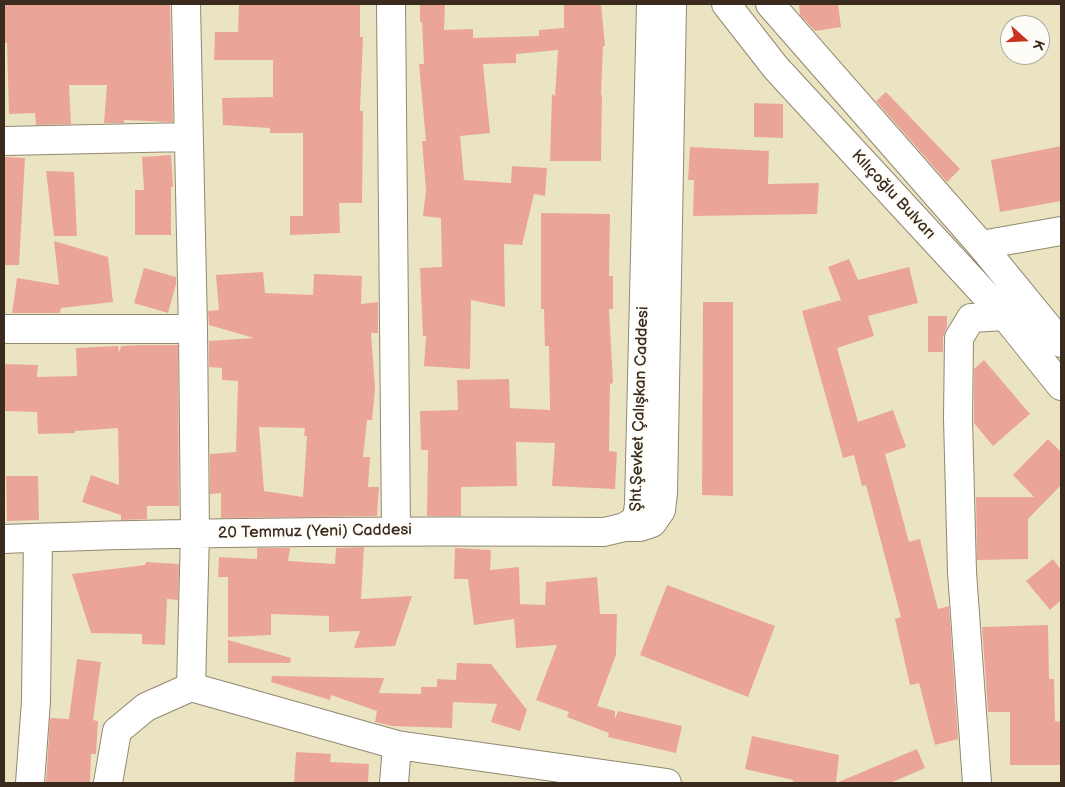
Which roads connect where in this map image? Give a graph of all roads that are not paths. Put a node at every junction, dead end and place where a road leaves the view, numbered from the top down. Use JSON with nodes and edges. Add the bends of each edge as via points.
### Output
{"nodes":[{"id":1,"x":186,"y":4,"type":"edge"},
{"id":2,"x":391,"y":4,"type":"edge"},
{"id":3,"x":651,"y":4,"type":"edge"},
{"id":4,"x":672,"y":4,"type":"edge"},
{"id":5,"x":726,"y":4,"type":"edge"},
{"id":6,"x":770,"y":4,"type":"edge"},
{"id":7,"x":188,"y":137,"type":"junction"},
{"id":8,"x":4,"y":141,"type":"edge"},
{"id":9,"x":1061,"y":230,"type":"edge"},
{"id":10,"x":981,"y":245,"type":"junction"},
{"id":11,"x":1005,"y":316,"type":"junction"},
{"id":12,"x":4,"y":329,"type":"edge"},
{"id":13,"x":193,"y":329,"type":"junction"},
{"id":14,"x":1061,"y":344,"type":"edge"},
{"id":15,"x":1061,"y":386,"type":"edge"},
{"id":16,"x":625,"y":527,"type":"junction"},
{"id":17,"x":396,"y":530,"type":"junction"},
{"id":18,"x":195,"y":533,"type":"junction"},
{"id":19,"x":38,"y":538,"type":"junction"},
{"id":20,"x":4,"y":539,"type":"edge"},
{"id":21,"x":191,"y":687,"type":"junction"},
{"id":22,"x":397,"y":745,"type":"junction"},
{"id":23,"x":596,"y":778,"type":"edge"},
{"id":24,"x":30,"y":783,"type":"edge"},
{"id":25,"x":108,"y":783,"type":"edge"},
{"id":26,"x":394,"y":783,"type":"edge"},
{"id":27,"x":667,"y":783,"type":"edge"},
{"id":28,"x":977,"y":783,"type":"edge"}],
"edges":[{"from":1,"to":7,"type":"street"},
{"from":2,"to":17,"type":"street"},
{"from":3,"to":16,"type":"street","name":"Şht.Şevket Çalışkan Caddesi","via":[[638,504],[637,518]]},
{"from":4,"to":16,"type":"street","name":"Şht.Şevket Çalışkan Caddesi","via":[[661,510],[652,523],[640,528]]},
{"from":5,"to":11,"type":"street","name":"Kılıçoğlu Bulvarı","via":[[776,68]]},
{"from":6,"to":10,"type":"street","name":"Kılıçoğlu Bulvarı"},
{"from":7,"to":8,"type":"street"},
{"from":7,"to":13,"type":"street"},
{"from":9,"to":10,"type":"street"},
{"from":10,"to":14,"type":"street","name":"Kılıçoğlu Bulvarı"},
{"from":11,"to":15,"type":"street","name":"Kılıçoğlu Bulvarı"},
{"from":11,"to":28,"type":"street","via":[[971,318],[959,338],[962,572]]},
{"from":12,"to":13,"type":"street"},
{"from":13,"to":18,"type":"street"},
{"from":16,"to":17,"type":"street","name":"20 Temmuz (Yeni) Caddesi","via":[[604,532]]},
{"from":17,"to":18,"type":"street","name":"20 Temmuz (Yeni) Caddesi"},
{"from":18,"to":19,"type":"street","name":"20 Temmuz (Yeni) Caddesi"},
{"from":18,"to":21,"type":"street"},
{"from":19,"to":20,"type":"street","name":"20 Temmuz (Yeni) Caddesi"},
{"from":19,"to":24,"type":"street","via":[[36,702]]},
{"from":21,"to":22,"type":"street"},
{"from":21,"to":25,"type":"street","via":[[146,707],[117,731]]},
{"from":22,"to":23,"type":"street"},
{"from":22,"to":26,"type":"street"},
{"from":23,"to":27,"type":"street"}]}
